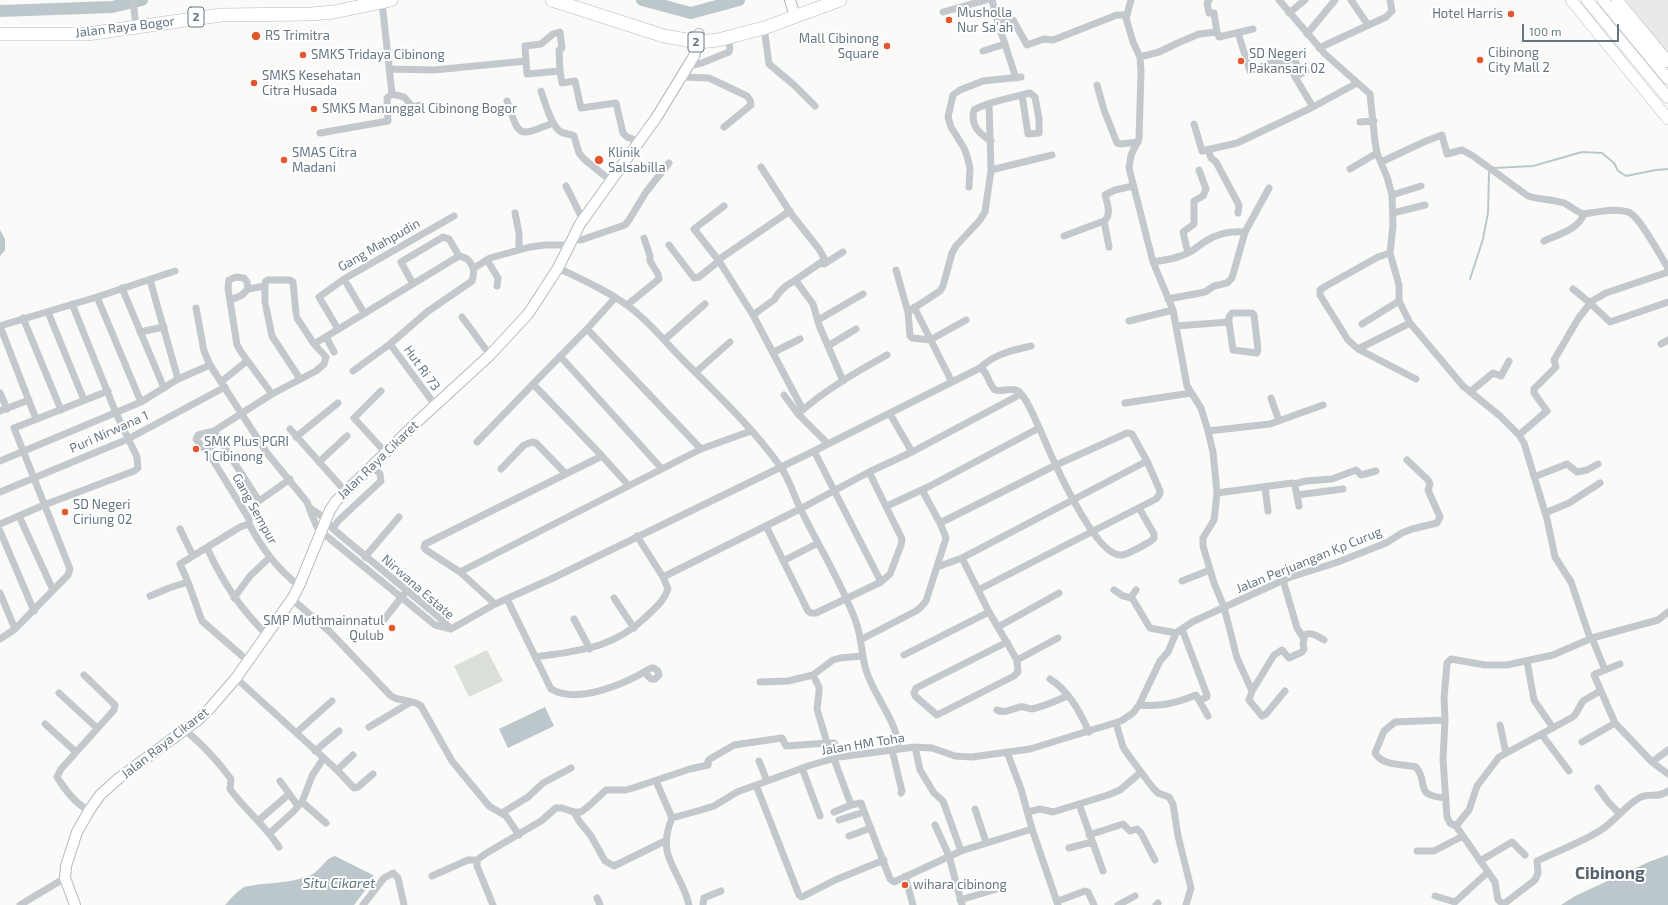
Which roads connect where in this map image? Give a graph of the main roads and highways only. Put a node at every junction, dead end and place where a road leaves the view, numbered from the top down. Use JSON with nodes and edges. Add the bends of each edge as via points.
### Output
{"nodes":[{"id":1,"x":359,"y":0,"type":"edge"},
{"id":2,"x":552,"y":0,"type":"edge"},
{"id":3,"x":575,"y":0,"type":"edge"},
{"id":4,"x":814,"y":0,"type":"edge"},
{"id":5,"x":840,"y":0,"type":"edge"},
{"id":6,"x":1571,"y":0,"type":"edge"},
{"id":7,"x":1587,"y":0,"type":"edge"},
{"id":8,"x":1604,"y":0,"type":"edge"},
{"id":9,"x":1617,"y":0,"type":"edge"},
{"id":10,"x":386,"y":1,"type":"edge"},
{"id":11,"x":793,"y":8,"type":"edge"},
{"id":12,"x":284,"y":11,"type":"junction"},
{"id":13,"x":135,"y":19,"type":"junction"},
{"id":14,"x":0,"y":26,"type":"edge"},
{"id":15,"x":0,"y":34,"type":"edge"},
{"id":16,"x":698,"y":38,"type":"junction"},
{"id":17,"x":1668,"y":62,"type":"edge"},
{"id":18,"x":1668,"y":79,"type":"edge"},
{"id":19,"x":1668,"y":98,"type":"edge"},
{"id":20,"x":1668,"y":120,"type":"edge"},
{"id":21,"x":75,"y":905,"type":"edge"}],
"edges":[{"from":1,"to":12,"type":"highway","name":"Jalan Raya Bogor","number":"2"},
{"from":2,"to":16,"type":"highway","number":"2","via":[[664,36]]},
{"from":3,"to":16,"type":"highway","number":"2"},
{"from":4,"to":11,"type":"highway","number":"2"},
{"from":5,"to":11,"type":"highway","number":"2"},
{"from":6,"to":20,"type":"main road"},
{"from":7,"to":19,"type":"main road"},
{"from":8,"to":18,"type":"main road"},
{"from":9,"to":17,"type":"main road"},
{"from":10,"to":12,"type":"highway","name":"Jalan Raya Bogor","number":"2","via":[[334,12]]},
{"from":11,"to":16,"type":"highway","number":"2"},
{"from":11,"to":16,"type":"highway","number":"2","via":[[764,28],[728,38]]},
{"from":12,"to":13,"type":"highway","name":"Jalan Raya Bogor","number":"2","via":[[216,7]]},
{"from":13,"to":14,"type":"highway","name":"Jalan Raya Bogor","number":"2","via":[[57,27]]},
{"from":13,"to":15,"type":"highway","name":"Jalan Raya Bogor","number":"2","via":[[87,34]]},
{"from":16,"to":21,"type":"main road","name":"Jalan Raya Cikaret","via":[[694,56],[682,77],[583,220],[558,268],[528,314],[490,355],[336,501],[292,599],[236,678],[211,707],[119,778],[89,811],[77,832],[66,866],[65,878]]}]}
